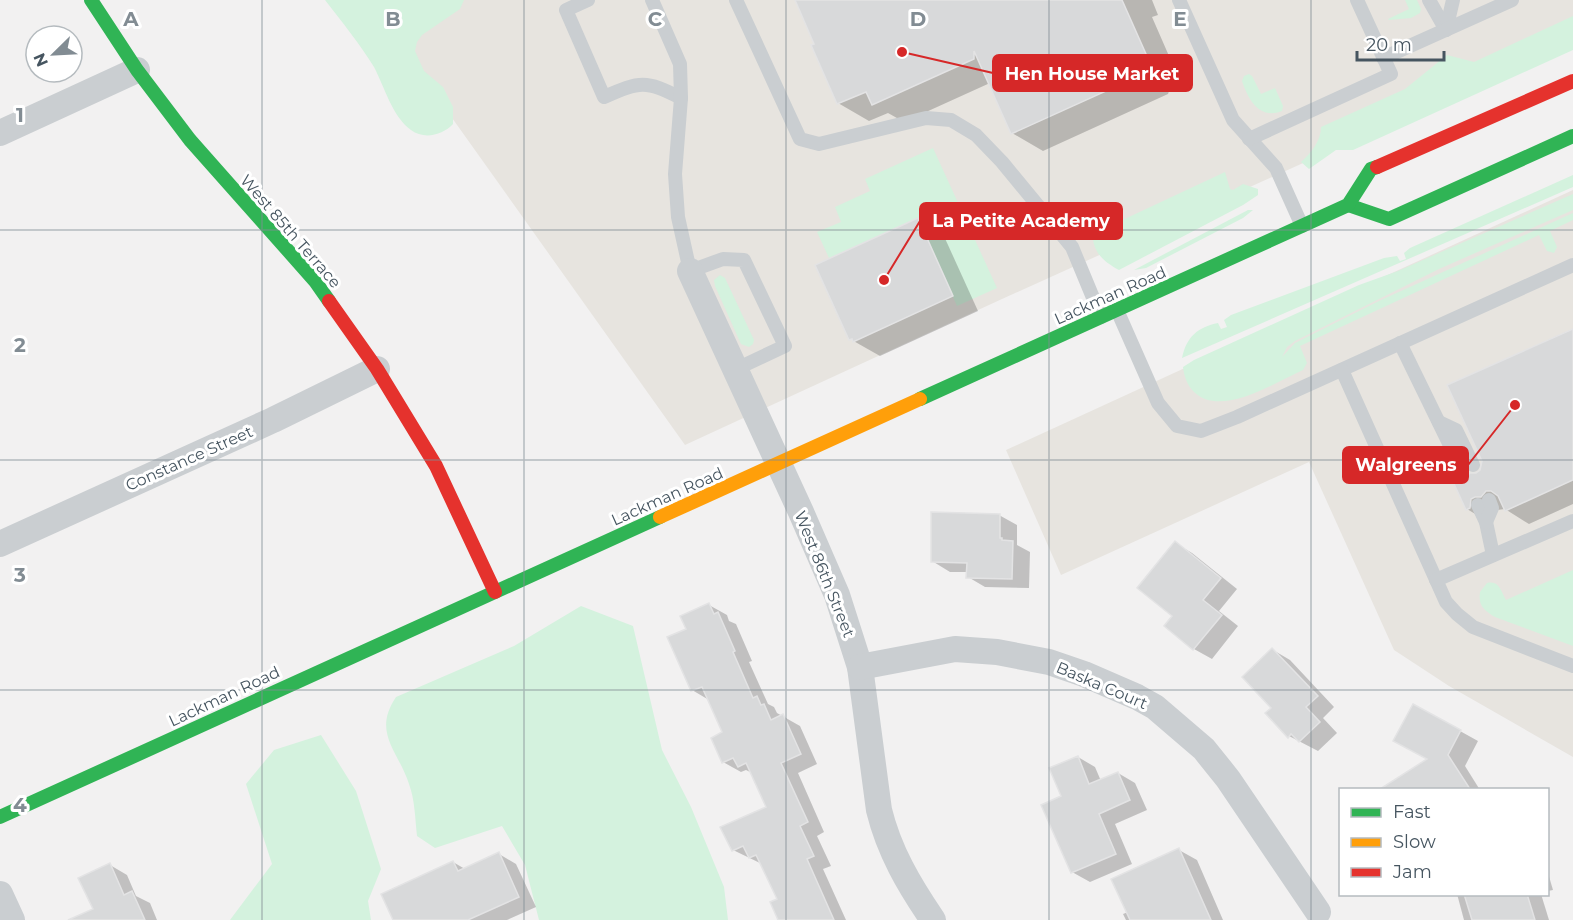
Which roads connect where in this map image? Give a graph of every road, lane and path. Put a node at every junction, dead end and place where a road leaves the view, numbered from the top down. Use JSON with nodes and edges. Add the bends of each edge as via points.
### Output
{"nodes":[{"id":1,"x":91,"y":0,"type":"edge"},
{"id":2,"x":588,"y":0,"type":"edge"},
{"id":3,"x":652,"y":0,"type":"edge"},
{"id":4,"x":736,"y":0,"type":"edge"},
{"id":5,"x":1179,"y":0,"type":"edge"},
{"id":6,"x":1357,"y":0,"type":"edge"},
{"id":7,"x":1429,"y":0,"type":"edge"},
{"id":8,"x":1444,"y":0,"type":"edge"},
{"id":9,"x":1453,"y":0,"type":"edge"},
{"id":10,"x":1512,"y":0,"type":"edge"},
{"id":11,"x":1446,"y":30,"type":"junction"},
{"id":12,"x":1383,"y":58,"type":"junction"},
{"id":13,"x":137,"y":70,"type":"junction"},
{"id":14,"x":1573,"y":81,"type":"edge"},
{"id":15,"x":681,"y":98,"type":"junction"},
{"id":16,"x":0,"y":133,"type":"edge"},
{"id":17,"x":1573,"y":136,"type":"edge"},
{"id":18,"x":1249,"y":139,"type":"junction"},
{"id":19,"x":1348,"y":205,"type":"junction"},
{"id":20,"x":1302,"y":226,"type":"junction"},
{"id":21,"x":1573,"y":265,"type":"edge"},
{"id":22,"x":690,"y":271,"type":"junction"},
{"id":23,"x":1117,"y":310,"type":"junction"},
{"id":24,"x":1101,"y":317,"type":"junction"},
{"id":25,"x":1400,"y":343,"type":"junction"},
{"id":26,"x":377,"y":369,"type":"junction"},
{"id":27,"x":735,"y":370,"type":"junction"},
{"id":28,"x":1342,"y":370,"type":"junction"},
{"id":29,"x":778,"y":464,"type":"junction"},
{"id":30,"x":1468,"y":468,"type":"dead end"},
{"id":31,"x":1484,"y":502,"type":"dead end"},
{"id":32,"x":1573,"y":521,"type":"edge"},
{"id":33,"x":0,"y":544,"type":"edge"},
{"id":34,"x":1493,"y":555,"type":"junction"},
{"id":35,"x":1436,"y":580,"type":"junction"},
{"id":36,"x":495,"y":592,"type":"junction"},
{"id":37,"x":1573,"y":666,"type":"edge"},
{"id":38,"x":860,"y":668,"type":"junction"},
{"id":39,"x":0,"y":817,"type":"edge"},
{"id":40,"x":0,"y":894,"type":"edge"},
{"id":41,"x":1318,"y":912,"type":"dead end"},
{"id":42,"x":12,"y":920,"type":"edge"},
{"id":43,"x":933,"y":920,"type":"edge"}],
"edges":[{"from":1,"to":13,"type":"main road","name":"West 85th Terrace"},
{"from":2,"to":15,"type":"lane","via":[[566,10],[604,97],[633,85],[656,85]]},
{"from":3,"to":15,"type":"lane","via":[[680,64]]},
{"from":4,"to":24,"type":"lane","via":[[800,139],[819,144],[926,118],[951,120],[989,148],[1072,248]]},
{"from":5,"to":18,"type":"lane","via":[[1233,120]]},
{"from":6,"to":12,"type":"lane"},
{"from":7,"to":11,"type":"lane"},
{"from":8,"to":11,"type":"lane"},
{"from":9,"to":11,"type":"lane"},
{"from":10,"to":11,"type":"lane"},
{"from":11,"to":12,"type":"lane"},
{"from":12,"to":18,"type":"lane","via":[[1390,74]]},
{"from":13,"to":16,"type":"street"},
{"from":13,"to":26,"type":"main road","name":"West 85th Terrace","via":[[190,140],[315,281]]},
{"from":14,"to":19,"type":"main road","via":[[1371,170]]},
{"from":15,"to":22,"type":"lane","via":[[675,174],[678,217]]},
{"from":17,"to":19,"type":"main road","via":[[1389,219]]},
{"from":18,"to":20,"type":"lane","via":[[1276,168]]},
{"from":19,"to":20,"type":"main road","name":"Lackman Road"},
{"from":20,"to":23,"type":"main road","name":"Lackman Road"},
{"from":21,"to":25,"type":"lane"},
{"from":22,"to":27,"type":"street","name":"West 86th Street"},
{"from":22,"to":27,"type":"lane","via":[[723,259],[744,260],[784,346]]},
{"from":23,"to":24,"type":"main road","name":"Lackman Road"},
{"from":23,"to":28,"type":"lane","via":[[1158,403],[1177,426],[1201,431],[1219,425]]},
{"from":24,"to":29,"type":"main road","name":"Lackman Road"},
{"from":25,"to":28,"type":"lane"},
{"from":25,"to":30,"type":"lane","via":[[1439,422]]},
{"from":26,"to":33,"type":"street","name":"Constance Street"},
{"from":26,"to":36,"type":"main road","name":"West 85th Terrace","via":[[436,466]]},
{"from":27,"to":29,"type":"street","name":"West 86th Street"},
{"from":28,"to":35,"type":"lane"},
{"from":29,"to":36,"type":"main road","name":"Lackman Road"},
{"from":29,"to":38,"type":"street","name":"West 86th Street","via":[[837,595]]},
{"from":31,"to":34,"type":"lane"},
{"from":32,"to":34,"type":"lane"},
{"from":34,"to":35,"type":"lane"},
{"from":35,"to":37,"type":"lane","via":[[1446,602],[1473,627]]},
{"from":36,"to":39,"type":"main road","name":"Lackman Road"},
{"from":38,"to":41,"type":"street","name":"Baska Court","via":[[954,649],[997,652],[1049,662],[1137,697],[1204,749]]},
{"from":38,"to":43,"type":"street","name":"West 86th Street","via":[[884,829],[902,871]]},
{"from":40,"to":42,"type":"street"}]}
